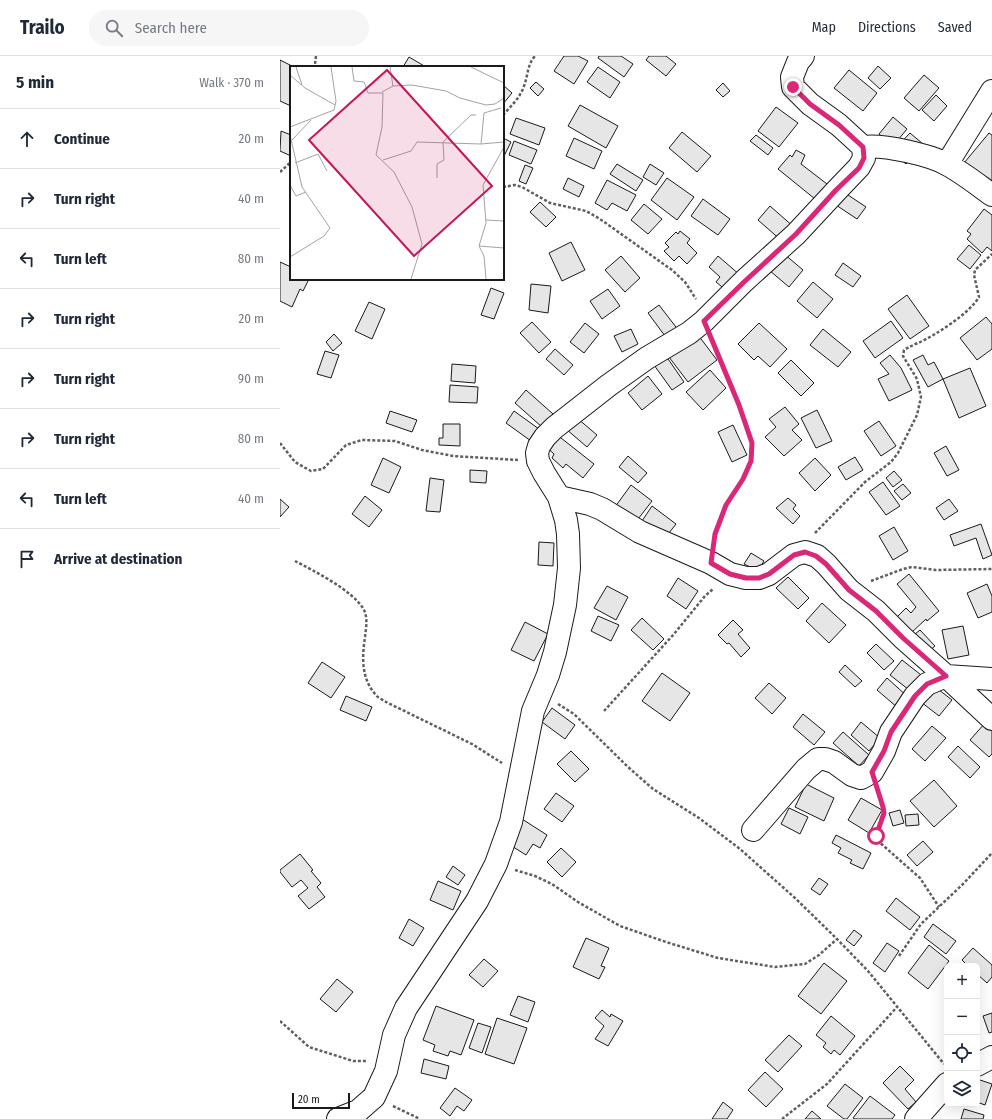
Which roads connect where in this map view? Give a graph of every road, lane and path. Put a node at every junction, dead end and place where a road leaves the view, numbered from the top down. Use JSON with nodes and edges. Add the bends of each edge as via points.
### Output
{"nodes":[{"id":1,"x":316,"y":56,"type":"edge"},
{"id":2,"x":535,"y":56,"type":"edge"},
{"id":3,"x":803,"y":56,"type":"edge"},
{"id":4,"x":316,"y":66,"type":"edge"},
{"id":5,"x":992,"y":92,"type":"edge"},
{"id":6,"x":504,"y":113,"type":"edge"},
{"id":7,"x":863,"y":147,"type":"junction"},
{"id":8,"x":290,"y":163,"type":"edge"},
{"id":9,"x":947,"y":164,"type":"junction"},
{"id":10,"x":280,"y":172,"type":"edge"},
{"id":11,"x":504,"y":187,"type":"edge"},
{"id":12,"x":992,"y":195,"type":"edge"},
{"id":13,"x":992,"y":254,"type":"edge"},
{"id":14,"x":704,"y":321,"type":"junction"},
{"id":15,"x":280,"y":443,"type":"edge"},
{"id":16,"x":538,"y":461,"type":"junction"},
{"id":17,"x":560,"y":497,"type":"junction"},
{"id":18,"x":794,"y":555,"type":"junction"},
{"id":19,"x":295,"y":561,"type":"dead end"},
{"id":20,"x":711,"y":563,"type":"junction"},
{"id":21,"x":992,"y":569,"type":"edge"},
{"id":22,"x":730,"y":574,"type":"junction"},
{"id":23,"x":849,"y":590,"type":"junction"},
{"id":24,"x":946,"y":676,"type":"junction"},
{"id":25,"x":992,"y":679,"type":"edge"},
{"id":26,"x":541,"y":693,"type":"junction"},
{"id":27,"x":604,"y":711,"type":"dead end"},
{"id":28,"x":992,"y":719,"type":"edge"},
{"id":29,"x":872,"y":772,"type":"junction"},
{"id":30,"x":520,"y":774,"type":"junction"},
{"id":31,"x":752,"y":830,"type":"dead end"},
{"id":32,"x":992,"y":853,"type":"edge"},
{"id":33,"x":496,"y":864,"type":"junction"},
{"id":34,"x":939,"y":907,"type":"junction"},
{"id":35,"x":837,"y":939,"type":"junction"},
{"id":36,"x":899,"y":956,"type":"dead end"},
{"id":37,"x":897,"y":1007,"type":"junction"},
{"id":38,"x":280,"y":1021,"type":"edge"},
{"id":39,"x":992,"y":1057,"type":"edge"},
{"id":40,"x":388,"y":1062,"type":"junction"},
{"id":41,"x":980,"y":1063,"type":"edge"},
{"id":42,"x":944,"y":1064,"type":"edge"},
{"id":43,"x":944,"y":1087,"type":"edge"},
{"id":44,"x":374,"y":1097,"type":"junction"},
{"id":45,"x":338,"y":1119,"type":"edge"},
{"id":46,"x":420,"y":1119,"type":"edge"},
{"id":47,"x":782,"y":1119,"type":"edge"},
{"id":48,"x":916,"y":1119,"type":"edge"}],
"edges":[{"from":1,"to":4,"type":"path"},
{"from":2,"to":6,"type":"path","via":[[531,60],[520,96]]},
{"from":3,"to":7,"type":"street","via":[[792,77],[793,87]]},
{"from":5,"to":9,"type":"street"},
{"from":7,"to":9,"type":"street","via":[[892,149]]},
{"from":7,"to":14,"type":"street","via":[[864,158],[859,168],[796,234]]},
{"from":8,"to":10,"type":"path"},
{"from":9,"to":12,"type":"street"},
{"from":11,"to":14,"type":"path","via":[[522,186],[550,203],[580,209],[600,219],[685,282]]},
{"from":13,"to":18,"type":"path","via":[[975,270],[979,296],[975,303],[954,321],[904,350],[903,356],[917,380],[921,397],[917,415],[898,453],[891,462],[865,482]]},
{"from":14,"to":16,"type":"street","via":[[609,385],[554,428],[539,446]]},
{"from":14,"to":20,"type":"path","via":[[752,443],[751,461],[726,505],[715,534]]},
{"from":15,"to":16,"type":"path","via":[[295,462],[311,471],[323,469],[346,445],[362,440],[395,441],[453,456]]},
{"from":16,"to":17,"type":"street"},
{"from":17,"to":20,"type":"street","via":[[602,509],[640,532]]},
{"from":17,"to":26,"type":"street","via":[[568,534],[569,568],[565,605],[555,652]]},
{"from":18,"to":22,"type":"street","via":[[769,574],[759,578]]},
{"from":18,"to":23,"type":"street","via":[[805,552],[816,556]]},
{"from":19,"to":30,"type":"path","via":[[346,591],[364,611],[367,623],[364,674],[376,695],[472,744]]},
{"from":20,"to":22,"type":"street"},
{"from":21,"to":23,"type":"path","via":[[936,570],[912,567]]},
{"from":22,"to":27,"type":"path","via":[[705,596]]},
{"from":23,"to":24,"type":"street","via":[[876,611]]},
{"from":24,"to":25,"type":"street"},
{"from":24,"to":28,"type":"street"},
{"from":24,"to":29,"type":"street","via":[[927,684],[915,696],[891,732]]},
{"from":26,"to":30,"type":"street","via":[[533,711]]},
{"from":26,"to":35,"type":"path","via":[[574,714],[653,789],[699,818],[740,849]]},
{"from":29,"to":31,"type":"street","via":[[861,778],[852,775],[834,762],[818,759]]},
{"from":29,"to":34,"type":"path","via":[[884,813],[876,836],[878,841],[920,878]]},
{"from":30,"to":33,"type":"street","via":[[511,822]]},
{"from":32,"to":34,"type":"path"},
{"from":33,"to":35,"type":"path","via":[[552,884],[620,926],[718,958],[775,967],[805,964]]},
{"from":33,"to":40,"type":"street","via":[[477,901],[406,1008],[394,1035]]},
{"from":34,"to":36,"type":"path","via":[[921,924]]},
{"from":35,"to":37,"type":"path","via":[[868,971]]},
{"from":37,"to":42,"type":"path"},
{"from":37,"to":47,"type":"path","via":[[827,1084]]},
{"from":38,"to":40,"type":"path","via":[[309,1046],[353,1061]]},
{"from":39,"to":41,"type":"street"},
{"from":40,"to":44,"type":"street"},
{"from":43,"to":48,"type":"street"},
{"from":44,"to":45,"type":"street","via":[[358,1111]]},
{"from":44,"to":46,"type":"path"}]}
